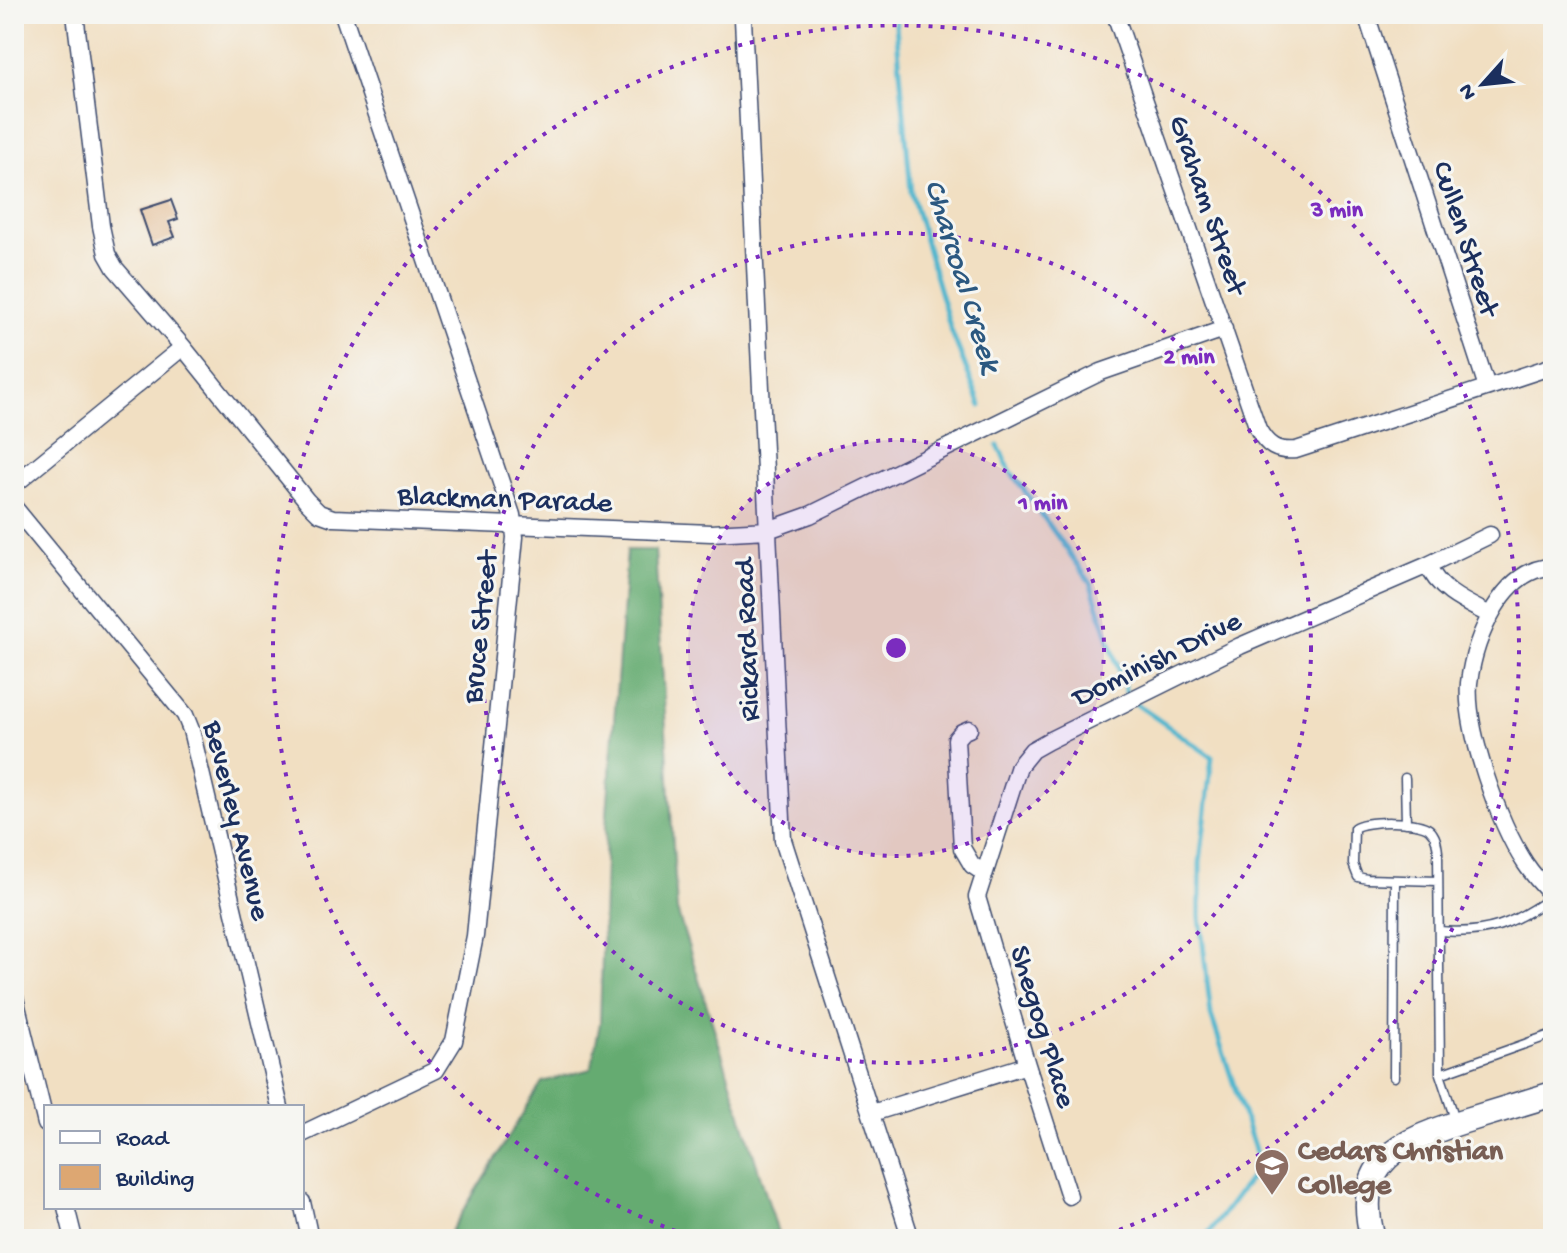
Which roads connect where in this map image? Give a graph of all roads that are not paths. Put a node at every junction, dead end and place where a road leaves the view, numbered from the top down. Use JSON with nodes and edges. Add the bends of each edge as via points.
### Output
{"nodes":[{"id":1,"x":75,"y":14,"type":"edge"},
{"id":2,"x":343,"y":14,"type":"edge"},
{"id":3,"x":1115,"y":14,"type":"edge"},
{"id":4,"x":1366,"y":14,"type":"edge"},
{"id":5,"x":743,"y":19,"type":"dead end"},
{"id":6,"x":1224,"y":329,"type":"junction"},
{"id":7,"x":183,"y":347,"type":"junction"},
{"id":8,"x":1553,"y":366,"type":"edge"},
{"id":9,"x":1487,"y":387,"type":"junction"},
{"id":10,"x":14,"y":485,"type":"edge"},
{"id":11,"x":14,"y":507,"type":"edge"},
{"id":12,"x":513,"y":525,"type":"junction"},
{"id":13,"x":768,"y":530,"type":"junction"},
{"id":14,"x":1490,"y":535,"type":"dead end"},
{"id":15,"x":1428,"y":565,"type":"junction"},
{"id":16,"x":1553,"y":567,"type":"edge"},
{"id":17,"x":1490,"y":615,"type":"junction"},
{"id":18,"x":969,"y":729,"type":"dead end"},
{"id":19,"x":1405,"y":778,"type":"dead end"},
{"id":20,"x":1406,"y":823,"type":"junction"},
{"id":21,"x":984,"y":873,"type":"junction"},
{"id":22,"x":1395,"y":880,"type":"junction"},
{"id":23,"x":1438,"y":881,"type":"junction"},
{"id":24,"x":1553,"y":896,"type":"edge"},
{"id":25,"x":1439,"y":931,"type":"junction"},
{"id":26,"x":14,"y":994,"type":"edge"},
{"id":27,"x":1553,"y":1034,"type":"edge"},
{"id":28,"x":1027,"y":1065,"type":"junction"},
{"id":29,"x":1440,"y":1074,"type":"junction"},
{"id":30,"x":1394,"y":1077,"type":"dead end"},
{"id":31,"x":1553,"y":1094,"type":"edge"},
{"id":32,"x":280,"y":1105,"type":"edge"},
{"id":33,"x":872,"y":1113,"type":"junction"},
{"id":34,"x":44,"y":1116,"type":"edge"},
{"id":35,"x":1457,"y":1124,"type":"junction"},
{"id":36,"x":304,"y":1133,"type":"edge"},
{"id":37,"x":1069,"y":1196,"type":"dead end"},
{"id":38,"x":66,"y":1209,"type":"edge"},
{"id":39,"x":304,"y":1209,"type":"edge"},
{"id":40,"x":74,"y":1239,"type":"edge"},
{"id":41,"x":310,"y":1239,"type":"edge"},
{"id":42,"x":911,"y":1239,"type":"edge"},
{"id":43,"x":1373,"y":1239,"type":"edge"}],
"edges":[{"from":1,"to":7,"type":"street","name":"Blackman Parade","via":[[107,254]]},
{"from":2,"to":12,"type":"street","name":"Bruce Street"},
{"from":3,"to":6,"type":"street","name":"Graham Street"},
{"from":4,"to":9,"type":"street","name":"Cullen Street"},
{"from":5,"to":13,"type":"street","name":"Rickard Road"},
{"from":6,"to":9,"type":"street","name":"Graham Street","via":[[1258,429],[1274,449],[1296,450]]},
{"from":6,"to":13,"type":"street","name":"Blackman Parade","via":[[1101,372],[810,515]]},
{"from":7,"to":10,"type":"street"},
{"from":7,"to":12,"type":"street","name":"Blackman Parade","via":[[319,513],[333,518]]},
{"from":8,"to":9,"type":"street","name":"Graham Street"},
{"from":11,"to":32,"type":"street","name":"Beverley Avenue","via":[[185,715]]},
{"from":12,"to":13,"type":"street","name":"Blackman Parade","via":[[711,533]]},
{"from":12,"to":36,"type":"street","name":"Bruce Street","via":[[475,936],[454,1041],[436,1070]]},
{"from":13,"to":33,"type":"street","name":"Rickard Road","via":[[783,840]]},
{"from":14,"to":15,"type":"street","name":"Dominish Drive"},
{"from":15,"to":17,"type":"street","via":[[1452,594]]},
{"from":15,"to":21,"type":"street","name":"Dominish Drive","via":[[1240,646],[1032,750],[1014,778]]},
{"from":16,"to":17,"type":"street","via":[[1514,583]]},
{"from":17,"to":24,"type":"street","via":[[1469,682],[1473,728],[1509,832],[1526,865]]},
{"from":18,"to":21,"type":"street","via":[[956,739],[962,848]]},
{"from":19,"to":20,"type":"lane"},
{"from":20,"to":22,"type":"lane","via":[[1365,823],[1353,831],[1355,873],[1363,879]]},
{"from":20,"to":23,"type":"lane","via":[[1424,826],[1435,837]]},
{"from":21,"to":28,"type":"street","name":"Shegog Place","via":[[977,897]]},
{"from":22,"to":23,"type":"lane"},
{"from":22,"to":30,"type":"lane"},
{"from":23,"to":25,"type":"lane"},
{"from":24,"to":25,"type":"lane","via":[[1518,919],[1485,931]]},
{"from":25,"to":29,"type":"lane"},
{"from":26,"to":34,"type":"street"},
{"from":27,"to":29,"type":"lane"},
{"from":28,"to":33,"type":"street"},
{"from":28,"to":37,"type":"street","name":"Shegog Place"},
{"from":29,"to":35,"type":"lane"},
{"from":31,"to":35,"type":"street"},
{"from":33,"to":42,"type":"street","name":"Rickard Road"},
{"from":35,"to":43,"type":"street","via":[[1407,1141],[1378,1169],[1368,1195]]},
{"from":38,"to":40,"type":"street"},
{"from":39,"to":41,"type":"street"}]}
